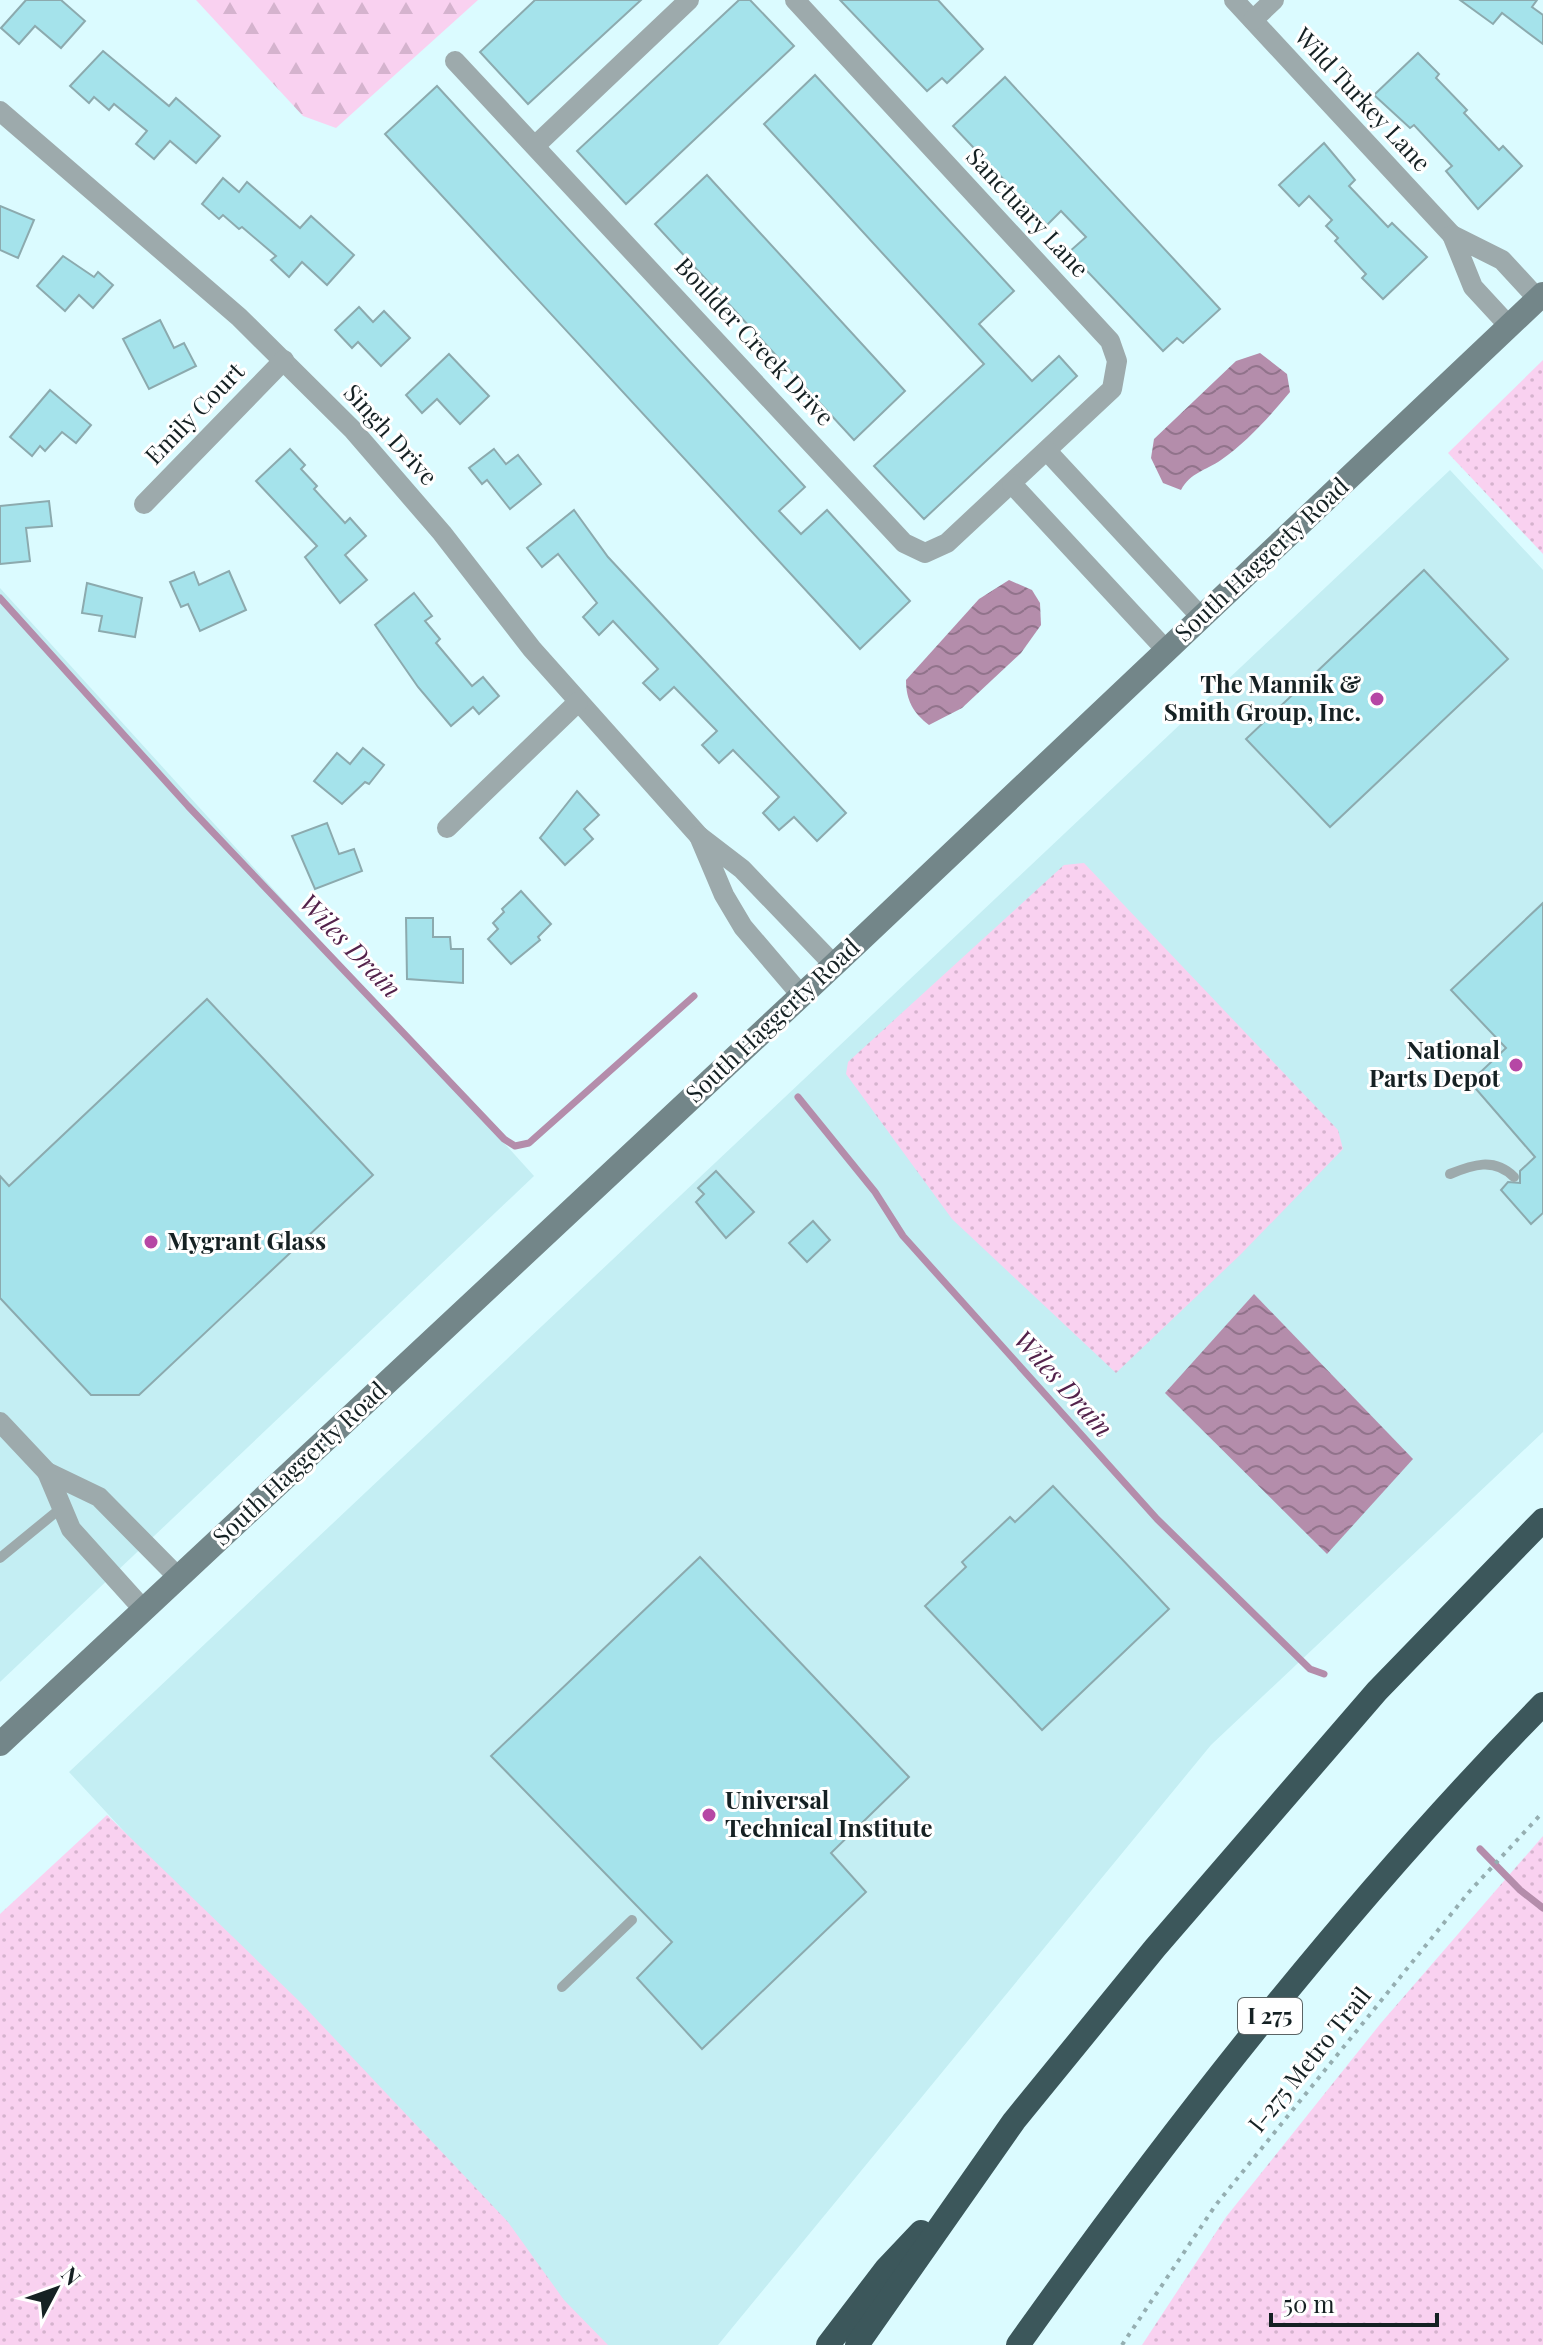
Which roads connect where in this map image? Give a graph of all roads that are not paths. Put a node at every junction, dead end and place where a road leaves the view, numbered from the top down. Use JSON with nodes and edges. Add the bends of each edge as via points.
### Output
{"nodes":[{"id":1,"x":689,"y":0,"type":"edge"},
{"id":2,"x":795,"y":0,"type":"edge"},
{"id":3,"x":1234,"y":0,"type":"edge"},
{"id":4,"x":1274,"y":0,"type":"edge"},
{"id":5,"x":1253,"y":20,"type":"junction"},
{"id":6,"x":455,"y":61,"type":"dead end"},
{"id":7,"x":0,"y":111,"type":"edge"},
{"id":8,"x":536,"y":145,"type":"junction"},
{"id":9,"x":1452,"y":235,"type":"junction"},
{"id":10,"x":1540,"y":297,"type":"edge"},
{"id":11,"x":1509,"y":326,"type":"junction"},
{"id":12,"x":284,"y":360,"type":"junction"},
{"id":13,"x":1047,"y":451,"type":"junction"},
{"id":14,"x":1030,"y":467,"type":"joint"},
{"id":15,"x":1012,"y":484,"type":"junction"},
{"id":16,"x":144,"y":504,"type":"dead end"},
{"id":17,"x":1201,"y":617,"type":"junction"},
{"id":18,"x":1166,"y":650,"type":"junction"},
{"id":19,"x":578,"y":702,"type":"junction"},
{"id":20,"x":447,"y":828,"type":"dead end"},
{"id":21,"x":699,"y":836,"type":"junction"},
{"id":22,"x":834,"y":965,"type":"junction"},
{"id":23,"x":801,"y":995,"type":"junction"},
{"id":24,"x":1450,"y":1174,"type":"dead end"},
{"id":25,"x":1514,"y":1177,"type":"dead end"},
{"id":26,"x":0,"y":1422,"type":"edge"},
{"id":27,"x":47,"y":1472,"type":"junction"},
{"id":28,"x":61,"y":1508,"type":"junction"},
{"id":29,"x":1543,"y":1520,"type":"edge"},
{"id":30,"x":0,"y":1558,"type":"edge"},
{"id":31,"x":178,"y":1577,"type":"junction"},
{"id":32,"x":143,"y":1609,"type":"junction"},
{"id":33,"x":1543,"y":1704,"type":"edge"},
{"id":34,"x":0,"y":1744,"type":"edge"},
{"id":35,"x":632,"y":1920,"type":"dead end"},
{"id":36,"x":562,"y":1987,"type":"dead end"},
{"id":37,"x":977,"y":2172,"type":"junction"},
{"id":38,"x":828,"y":2345,"type":"edge"},
{"id":39,"x":857,"y":2345,"type":"edge"},
{"id":40,"x":1018,"y":2345,"type":"edge"}],
"edges":[{"from":1,"to":8,"type":"street"},
{"from":2,"to":13,"type":"street","name":"Sanctuary Lane","via":[[1110,341],[1117,361],[1112,389]]},
{"from":3,"to":5,"type":"street","name":"Wild Turkey Lane"},
{"from":4,"to":5,"type":"street"},
{"from":5,"to":9,"type":"street","name":"Wild Turkey Lane"},
{"from":6,"to":8,"type":"street","name":"Boulder Creek Drive"},
{"from":7,"to":12,"type":"street","name":"Singh Drive"},
{"from":8,"to":15,"type":"street","name":"Boulder Creek Drive","via":[[904,543],[925,553],[947,543]]},
{"from":9,"to":10,"type":"street","name":"Wild Turkey Lane","via":[[1502,260]]},
{"from":9,"to":11,"type":"street","name":"Wild Turkey Lane","via":[[1465,273]]},
{"from":10,"to":11,"type":"main road","name":"South Haggerty Road"},
{"from":11,"to":17,"type":"main road","name":"South Haggerty Road"},
{"from":12,"to":16,"type":"street","name":"Emily Court"},
{"from":12,"to":19,"type":"street","name":"Singh Drive","via":[[401,484]]},
{"from":13,"to":14,"type":"street","name":"Sanctuary Lane"},
{"from":13,"to":17,"type":"street"},
{"from":14,"to":15,"type":"street","name":"Boulder Creek Drive"},
{"from":15,"to":18,"type":"street"},
{"from":17,"to":18,"type":"main road","name":"South Haggerty Road"},
{"from":18,"to":22,"type":"main road","name":"South Haggerty Road"},
{"from":19,"to":20,"type":"street"},
{"from":19,"to":21,"type":"street","name":"Singh Drive"},
{"from":21,"to":22,"type":"street","name":"Singh Drive","via":[[742,869]]},
{"from":21,"to":23,"type":"street","name":"Singh Drive","via":[[743,927]]},
{"from":22,"to":23,"type":"main road","name":"South Haggerty Road"},
{"from":23,"to":31,"type":"main road","name":"South Haggerty Road"},
{"from":24,"to":25,"type":"lane","via":[[1477,1163],[1505,1168]]},
{"from":26,"to":27,"type":"street"},
{"from":27,"to":28,"type":"street"},
{"from":27,"to":31,"type":"street","via":[[99,1497]]},
{"from":28,"to":30,"type":"lane"},
{"from":28,"to":32,"type":"street","via":[[71,1529]]},
{"from":29,"to":37,"type":"highway","via":[[1367,1702],[1155,1948]]},
{"from":31,"to":32,"type":"main road","name":"South Haggerty Road"},
{"from":32,"to":34,"type":"main road","name":"South Haggerty Road"},
{"from":33,"to":40,"type":"highway","number":"I 275","via":[[1354,1913],[1127,2195]]},
{"from":35,"to":36,"type":"lane"},
{"from":37,"to":38,"type":"highway","via":[[886,2269]]},
{"from":37,"to":39,"type":"highway"}]}
